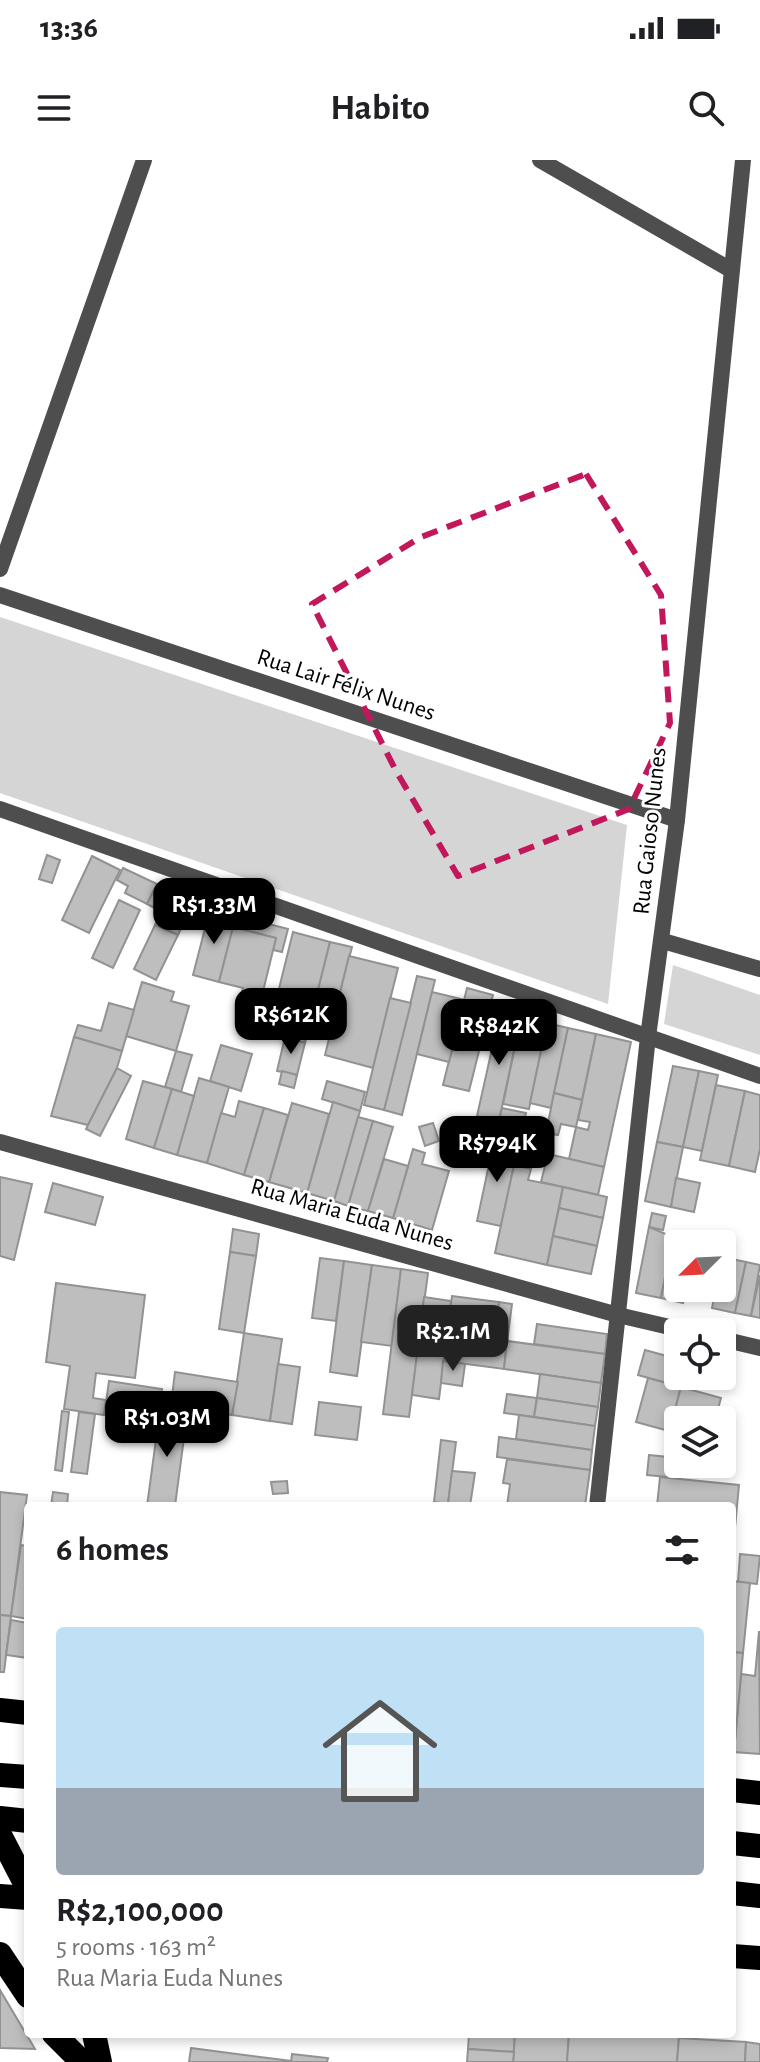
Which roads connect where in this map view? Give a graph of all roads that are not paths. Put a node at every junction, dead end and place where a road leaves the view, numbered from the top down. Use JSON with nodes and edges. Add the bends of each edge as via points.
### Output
{"nodes":[{"id":1,"x":144,"y":160,"type":"edge"},
{"id":2,"x":540,"y":160,"type":"edge"},
{"id":3,"x":743,"y":160,"type":"edge"},
{"id":4,"x":731,"y":270,"type":"junction"},
{"id":5,"x":0,"y":569,"type":"edge"},
{"id":6,"x":0,"y":595,"type":"edge"},
{"id":7,"x":0,"y":809,"type":"edge"},
{"id":8,"x":677,"y":820,"type":"junction"},
{"id":9,"x":663,"y":941,"type":"junction"},
{"id":10,"x":760,"y":969,"type":"edge"},
{"id":11,"x":648,"y":1037,"type":"junction"},
{"id":12,"x":760,"y":1076,"type":"edge"},
{"id":13,"x":0,"y":1142,"type":"edge"},
{"id":14,"x":618,"y":1315,"type":"junction"},
{"id":15,"x":664,"y":1326,"type":"edge"},
{"id":16,"x":736,"y":1342,"type":"edge"},
{"id":17,"x":760,"y":1348,"type":"edge"},
{"id":18,"x":597,"y":1502,"type":"edge"},
{"id":19,"x":0,"y":1710,"type":"edge"},
{"id":20,"x":24,"y":1713,"type":"edge"},
{"id":21,"x":0,"y":1775,"type":"edge"},
{"id":22,"x":24,"y":1777,"type":"edge"},
{"id":23,"x":736,"y":1790,"type":"edge"},
{"id":24,"x":760,"y":1793,"type":"edge"},
{"id":25,"x":0,"y":1818,"type":"edge"},
{"id":26,"x":24,"y":1821,"type":"edge"},
{"id":27,"x":0,"y":1835,"type":"edge"},
{"id":28,"x":736,"y":1843,"type":"edge"},
{"id":29,"x":760,"y":1846,"type":"edge"},
{"id":30,"x":24,"y":1881,"type":"edge"},
{"id":31,"x":736,"y":1893,"type":"edge"},
{"id":32,"x":0,"y":1896,"type":"edge"},
{"id":33,"x":760,"y":1896,"type":"edge"},
{"id":34,"x":24,"y":1898,"type":"edge"},
{"id":35,"x":0,"y":1954,"type":"edge"},
{"id":36,"x":736,"y":1956,"type":"edge"},
{"id":37,"x":760,"y":1958,"type":"edge"},
{"id":38,"x":24,"y":1990,"type":"edge"},
{"id":39,"x":58,"y":2038,"type":"edge"},
{"id":40,"x":95,"y":2038,"type":"edge"},
{"id":41,"x":82,"y":2062,"type":"edge"},
{"id":42,"x":100,"y":2062,"type":"edge"}],
"edges":[{"from":1,"to":5,"type":"street"},
{"from":2,"to":4,"type":"street"},
{"from":3,"to":4,"type":"street","name":"Rua Gaioso Nunes"},
{"from":4,"to":8,"type":"street","name":"Rua Gaioso Nunes"},
{"from":6,"to":8,"type":"street","name":"Rua Lair Félix Nunes"},
{"from":7,"to":11,"type":"street"},
{"from":8,"to":9,"type":"street","name":"Rua Gaioso Nunes"},
{"from":9,"to":10,"type":"street"},
{"from":9,"to":11,"type":"street","name":"Rua Gaioso Nunes"},
{"from":11,"to":12,"type":"street"},
{"from":11,"to":14,"type":"street","name":"Rua Gaioso Nunes"},
{"from":13,"to":14,"type":"street","name":"Rua Maria Euda Nunes"},
{"from":14,"to":15,"type":"street","name":"Rua Maria Euda Nunes"},
{"from":14,"to":18,"type":"street","name":"Rua Gaioso Nunes"},
{"from":16,"to":17,"type":"street"},
{"from":19,"to":20,"type":"highway"},
{"from":21,"to":22,"type":"highway"},
{"from":23,"to":24,"type":"highway"},
{"from":25,"to":26,"type":"highway"},
{"from":27,"to":30,"type":"highway"},
{"from":28,"to":29,"type":"highway"},
{"from":31,"to":33,"type":"highway"},
{"from":32,"to":34,"type":"highway"},
{"from":35,"to":38,"type":"highway"},
{"from":36,"to":37,"type":"highway"},
{"from":39,"to":41,"type":"highway"},
{"from":40,"to":42,"type":"highway"}]}
